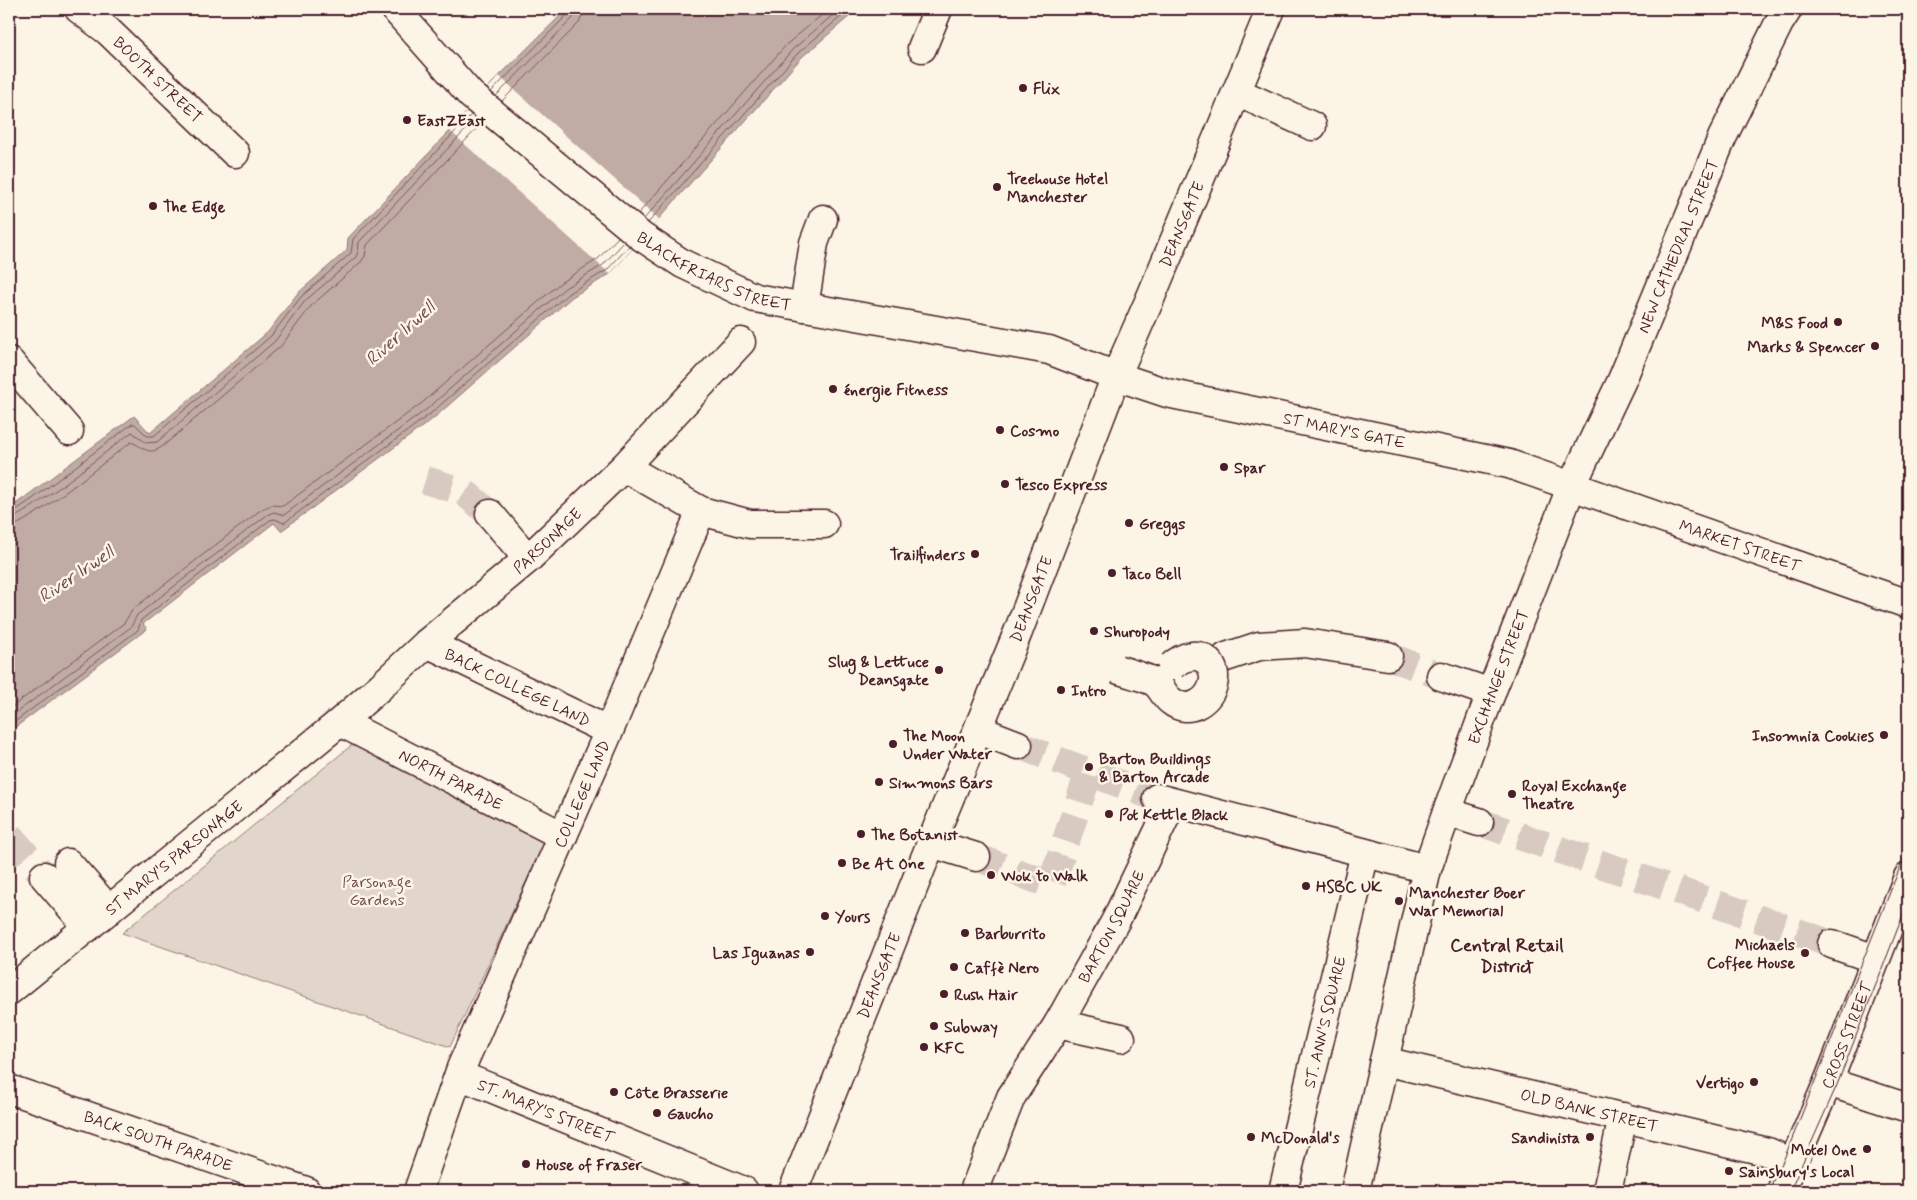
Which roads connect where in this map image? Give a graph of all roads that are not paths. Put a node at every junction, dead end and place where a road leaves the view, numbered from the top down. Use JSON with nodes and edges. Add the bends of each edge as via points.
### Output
{"nodes":[{"id":1,"x":79,"y":9,"type":"edge"},
{"id":2,"x":395,"y":9,"type":"edge"},
{"id":3,"x":938,"y":9,"type":"edge"},
{"id":4,"x":1271,"y":9,"type":"edge"},
{"id":5,"x":1788,"y":9,"type":"edge"},
{"id":6,"x":922,"y":48,"type":"dead end"},
{"id":7,"x":1237,"y":92,"type":"junction"},
{"id":8,"x":1312,"y":126,"type":"dead end"},
{"id":9,"x":234,"y":153,"type":"dead end"},
{"id":10,"x":823,"y":218,"type":"dead end"},
{"id":11,"x":804,"y":307,"type":"junction"},
{"id":12,"x":741,"y":342,"type":"dead end"},
{"id":13,"x":9,"y":361,"type":"edge"},
{"id":14,"x":1116,"y":376,"type":"junction"},
{"id":15,"x":69,"y":431,"type":"dead end"},
{"id":16,"x":624,"y":467,"type":"junction"},
{"id":17,"x":1572,"y":485,"type":"junction"},
{"id":18,"x":701,"y":511,"type":"junction"},
{"id":19,"x":490,"y":514,"type":"tunnel mouth"},
{"id":20,"x":824,"y":524,"type":"dead end"},
{"id":21,"x":528,"y":559,"type":"junction"},
{"id":22,"x":1908,"y":604,"type":"edge"},
{"id":23,"x":427,"y":643,"type":"junction"},
{"id":24,"x":1388,"y":656,"type":"tunnel mouth"},
{"id":25,"x":1226,"y":657,"type":"dead end"},
{"id":26,"x":1172,"y":666,"type":"dead end"},
{"id":27,"x":1117,"y":669,"type":"dead end"},
{"id":28,"x":1441,"y":676,"type":"tunnel mouth"},
{"id":29,"x":1491,"y":693,"type":"junction"},
{"id":30,"x":340,"y":722,"type":"junction"},
{"id":31,"x":979,"y":730,"type":"junction"},
{"id":32,"x":609,"y":731,"type":"junction"},
{"id":33,"x":1018,"y":746,"type":"tunnel mouth"},
{"id":34,"x":1447,"y":812,"type":"junction"},
{"id":35,"x":1479,"y":822,"type":"tunnel mouth"},
{"id":36,"x":563,"y":836,"type":"junction"},
{"id":37,"x":931,"y":843,"type":"junction"},
{"id":38,"x":1365,"y":853,"type":"junction"},
{"id":39,"x":976,"y":857,"type":"tunnel mouth"},
{"id":40,"x":68,"y":863,"type":"tunnel mouth"},
{"id":41,"x":1427,"y":869,"type":"junction"},
{"id":42,"x":44,"y":876,"type":"tunnel mouth"},
{"id":43,"x":1908,"y":877,"type":"edge"},
{"id":44,"x":108,"y":910,"type":"junction"},
{"id":45,"x":88,"y":927,"type":"junction"},
{"id":46,"x":1832,"y":944,"type":"tunnel mouth"},
{"id":47,"x":1875,"y":959,"type":"junction"},
{"id":48,"x":9,"y":992,"type":"edge"},
{"id":49,"x":1058,"y":1024,"type":"junction"},
{"id":50,"x":1121,"y":1038,"type":"dead end"},
{"id":51,"x":1384,"y":1060,"type":"junction"},
{"id":52,"x":459,"y":1075,"type":"junction"},
{"id":53,"x":1828,"y":1082,"type":"junction"},
{"id":54,"x":9,"y":1089,"type":"edge"},
{"id":55,"x":1908,"y":1108,"type":"edge"},
{"id":56,"x":1623,"y":1117,"type":"junction"},
{"id":57,"x":1793,"y":1163,"type":"junction"},
{"id":58,"x":306,"y":1191,"type":"edge"},
{"id":59,"x":418,"y":1191,"type":"edge"},
{"id":60,"x":744,"y":1191,"type":"edge"},
{"id":61,"x":793,"y":1191,"type":"edge"},
{"id":62,"x":974,"y":1191,"type":"edge"},
{"id":63,"x":1283,"y":1191,"type":"edge"},
{"id":64,"x":1355,"y":1191,"type":"edge"},
{"id":65,"x":1607,"y":1191,"type":"edge"},
{"id":66,"x":1781,"y":1191,"type":"edge"}],
"edges":[{"from":1,"to":9,"type":"street","name":"BOOTH STREET","via":[[108,31]]},
{"from":2,"to":11,"type":"street","name":"BLACKFRIARS STREET","via":[[471,95],[642,237],[683,264],[755,298]]},
{"from":3,"to":6,"type":"street"},
{"from":4,"to":7,"type":"street","name":"DEANSGATE"},
{"from":5,"to":17,"type":"street","name":"NEW CATHEDRAL STREET","via":[[1722,138],[1622,380]]},
{"from":7,"to":8,"type":"street"},
{"from":7,"to":14,"type":"street","name":"DEANSGATE"},
{"from":10,"to":11,"type":"street","via":[[814,243]]},
{"from":11,"to":14,"type":"street","name":"BLACKFRIARS STREET","via":[[1049,350]]},
{"from":12,"to":16,"type":"street","name":"PARSONAGE"},
{"from":13,"to":15,"type":"street"},
{"from":14,"to":17,"type":"street","name":"ST MARY'S GATE","via":[[1167,393],[1509,464]]},
{"from":14,"to":31,"type":"street","name":"DEANSGATE"},
{"from":16,"to":18,"type":"street"},
{"from":16,"to":21,"type":"street","name":"PARSONAGE"},
{"from":17,"to":22,"type":"street","name":"MARKET STREET"},
{"from":17,"to":29,"type":"street","name":"EXCHANGE STREET"},
{"from":18,"to":20,"type":"street","via":[[750,524]]},
{"from":18,"to":32,"type":"street","name":"COLLEGE LAND"},
{"from":19,"to":21,"type":"street"},
{"from":21,"to":23,"type":"street","name":"PARSONAGE"},
{"from":23,"to":30,"type":"street","name":"PARSONAGE"},
{"from":23,"to":32,"type":"street","name":"BACK COLLEGE LAND"},
{"from":24,"to":25,"type":"street","via":[[1305,643],[1259,646]]},
{"from":26,"to":27,"type":"street","bridge":true,"via":[[1178,660],[1192,656],[1207,660],[1214,673],[1208,697],[1196,706],[1175,704],[1156,683]]},
{"from":28,"to":29,"type":"street"},
{"from":29,"to":34,"type":"street","name":"EXCHANGE STREET"},
{"from":30,"to":36,"type":"street","name":"NORTH PARADE"},
{"from":30,"to":44,"type":"street","name":"ST MARY'S PARSONAGE"},
{"from":31,"to":33,"type":"street"},
{"from":31,"to":37,"type":"street","name":"DEANSGATE"},
{"from":32,"to":36,"type":"street","name":"COLLEGE LAND"},
{"from":34,"to":35,"type":"street"},
{"from":34,"to":41,"type":"street","name":"EXCHANGE STREET"},
{"from":36,"to":52,"type":"street","name":"COLLEGE LAND"},
{"from":37,"to":39,"type":"street"},
{"from":37,"to":61,"type":"street","name":"DEANSGATE"},
{"from":38,"to":41,"type":"street","name":"BARTON SQUARE"},
{"from":38,"to":49,"type":"street","name":"BARTON SQUARE","via":[[1164,800],[1116,920]]},
{"from":38,"to":63,"type":"street","name":"ST. ANN'S SQUARE"},
{"from":40,"to":44,"type":"street"},
{"from":41,"to":51,"type":"street"},
{"from":42,"to":45,"type":"street"},
{"from":43,"to":47,"type":"street","name":"CROSS STREET"},
{"from":44,"to":45,"type":"street","name":"ST MARY'S PARSONAGE"},
{"from":45,"to":48,"type":"street","name":"ST MARY'S PARSONAGE"},
{"from":46,"to":47,"type":"street"},
{"from":47,"to":53,"type":"street","name":"CROSS STREET"},
{"from":49,"to":50,"type":"street"},
{"from":49,"to":62,"type":"street","name":"BARTON SQUARE","via":[[1011,1097]]},
{"from":51,"to":56,"type":"street","name":"OLD BANK STREET"},
{"from":51,"to":64,"type":"street"},
{"from":52,"to":59,"type":"street","name":"COLLEGE LAND"},
{"from":52,"to":60,"type":"street","name":"ST. MARY'S STREET"},
{"from":53,"to":55,"type":"street"},
{"from":53,"to":57,"type":"street","name":"CROSS STREET"},
{"from":54,"to":58,"type":"street","name":"BACK SOUTH PARADE","via":[[169,1150]]},
{"from":56,"to":57,"type":"street","name":"OLD BANK STREET","via":[[1768,1152]]},
{"from":56,"to":65,"type":"street"},
{"from":57,"to":66,"type":"street","name":"CROSS STREET"}]}
